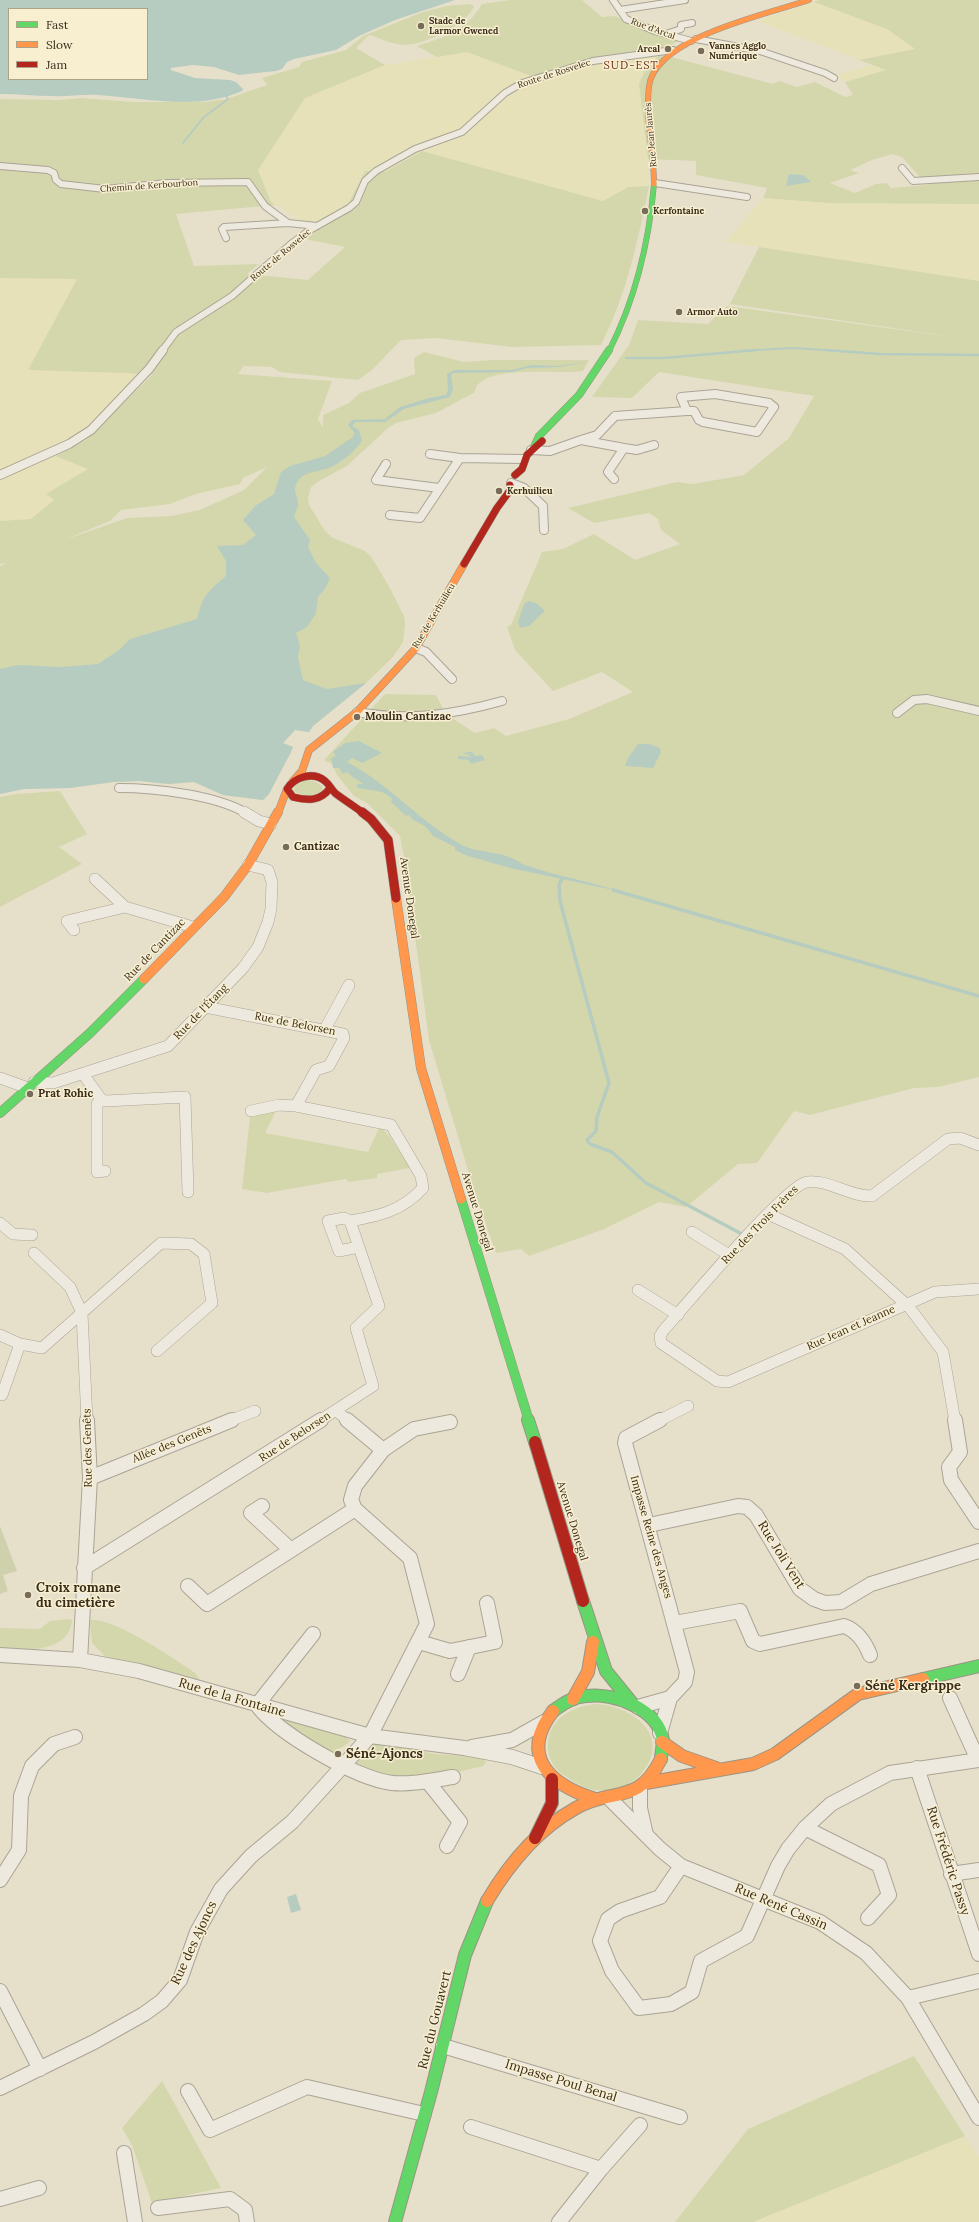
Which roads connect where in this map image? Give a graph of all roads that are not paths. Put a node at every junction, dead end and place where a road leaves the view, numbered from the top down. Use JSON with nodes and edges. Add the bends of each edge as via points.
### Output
{"nodes":[{"id":1,"x":613,"y":0,"type":"edge"},
{"id":2,"x":685,"y":0,"type":"edge"},
{"id":3,"x":809,"y":0,"type":"edge"},
{"id":4,"x":620,"y":10,"type":"junction"},
{"id":5,"x":692,"y":23,"type":"dead end"},
{"id":6,"x":666,"y":34,"type":"junction"},
{"id":7,"x":693,"y":40,"type":"junction"},
{"id":8,"x":673,"y":50,"type":"junction"},
{"id":9,"x":834,"y":78,"type":"dead end"},
{"id":10,"x":0,"y":166,"type":"edge"},
{"id":11,"x":902,"y":168,"type":"dead end"},
{"id":12,"x":979,"y":177,"type":"edge"},
{"id":13,"x":655,"y":183,"type":"junction"},
{"id":14,"x":747,"y":197,"type":"dead end"},
{"id":15,"x":288,"y":223,"type":"junction"},
{"id":16,"x":317,"y":226,"type":"junction"},
{"id":17,"x":226,"y":238,"type":"dead end"},
{"id":18,"x":686,"y":412,"type":"junction"},
{"id":19,"x":581,"y":440,"type":"junction"},
{"id":20,"x":654,"y":445,"type":"dead end"},
{"id":21,"x":533,"y":448,"type":"junction"},
{"id":22,"x":624,"y":448,"type":"junction"},
{"id":23,"x":430,"y":454,"type":"dead end"},
{"id":24,"x":460,"y":458,"type":"junction"},
{"id":25,"x":524,"y":460,"type":"junction"},
{"id":26,"x":386,"y":464,"type":"dead end"},
{"id":27,"x":0,"y":475,"type":"edge"},
{"id":28,"x":614,"y":479,"type":"dead end"},
{"id":29,"x":510,"y":484,"type":"junction"},
{"id":30,"x":440,"y":488,"type":"junction"},
{"id":31,"x":390,"y":515,"type":"dead end"},
{"id":32,"x":544,"y":530,"type":"dead end"},
{"id":33,"x":416,"y":648,"type":"junction"},
{"id":34,"x":452,"y":679,"type":"dead end"},
{"id":35,"x":502,"y":701,"type":"dead end"},
{"id":36,"x":979,"y":711,"type":"edge"},
{"id":37,"x":357,"y":712,"type":"junction"},
{"id":38,"x":897,"y":713,"type":"dead end"},
{"id":39,"x":337,"y":730,"type":"junction"},
{"id":40,"x":323,"y":780,"type":"junction"},
{"id":41,"x":293,"y":781,"type":"junction"},
{"id":42,"x":118,"y":788,"type":"dead end"},
{"id":43,"x":330,"y":788,"type":"junction"},
{"id":44,"x":287,"y":789,"type":"junction"},
{"id":45,"x":312,"y":800,"type":"junction"},
{"id":46,"x":350,"y":804,"type":"junction"},
{"id":47,"x":278,"y":812,"type":"junction"},
{"id":48,"x":270,"y":824,"type":"junction"},
{"id":49,"x":248,"y":865,"type":"junction"},
{"id":50,"x":95,"y":879,"type":"dead end"},
{"id":51,"x":125,"y":906,"type":"junction"},
{"id":52,"x":193,"y":927,"type":"junction"},
{"id":53,"x":74,"y":930,"type":"dead end"},
{"id":54,"x":349,"y":985,"type":"dead end"},
{"id":55,"x":205,"y":1007,"type":"junction"},
{"id":56,"x":325,"y":1029,"type":"junction"},
{"id":57,"x":83,"y":1074,"type":"junction"},
{"id":58,"x":0,"y":1078,"type":"edge"},
{"id":59,"x":31,"y":1085,"type":"junction"},
{"id":60,"x":101,"y":1099,"type":"junction"},
{"id":61,"x":296,"y":1106,"type":"junction"},
{"id":62,"x":251,"y":1111,"type":"dead end"},
{"id":63,"x":0,"y":1113,"type":"edge"},
{"id":64,"x":979,"y":1145,"type":"edge"},
{"id":65,"x":105,"y":1171,"type":"dead end"},
{"id":66,"x":188,"y":1192,"type":"dead end"},
{"id":67,"x":770,"y":1215,"type":"junction"},
{"id":68,"x":350,"y":1221,"type":"junction"},
{"id":69,"x":0,"y":1223,"type":"edge"},
{"id":70,"x":692,"y":1232,"type":"dead end"},
{"id":71,"x":32,"y":1235,"type":"dead end"},
{"id":72,"x":359,"y":1247,"type":"junction"},
{"id":73,"x":34,"y":1253,"type":"dead end"},
{"id":74,"x":729,"y":1255,"type":"junction"},
{"id":75,"x":979,"y":1289,"type":"edge"},
{"id":76,"x":638,"y":1290,"type":"dead end"},
{"id":77,"x":906,"y":1303,"type":"junction"},
{"id":78,"x":82,"y":1313,"type":"junction"},
{"id":79,"x":678,"y":1314,"type":"junction"},
{"id":80,"x":0,"y":1335,"type":"edge"},
{"id":81,"x":20,"y":1344,"type":"junction"},
{"id":82,"x":157,"y":1351,"type":"dead end"},
{"id":83,"x":728,"y":1382,"type":"joint"},
{"id":84,"x":2,"y":1395,"type":"dead end"},
{"id":85,"x":688,"y":1406,"type":"dead end"},
{"id":86,"x":255,"y":1411,"type":"dead end"},
{"id":87,"x":336,"y":1411,"type":"junction"},
{"id":88,"x":450,"y":1422,"type":"dead end"},
{"id":89,"x":383,"y":1450,"type":"junction"},
{"id":90,"x":90,"y":1478,"type":"junction"},
{"id":91,"x":262,"y":1506,"type":"dead end"},
{"id":92,"x":355,"y":1509,"type":"junction"},
{"id":93,"x":979,"y":1522,"type":"edge"},
{"id":94,"x":649,"y":1525,"type":"junction"},
{"id":95,"x":291,"y":1550,"type":"junction"},
{"id":96,"x":979,"y":1551,"type":"edge"},
{"id":97,"x":84,"y":1568,"type":"junction"},
{"id":98,"x":188,"y":1586,"type":"dead end"},
{"id":99,"x":487,"y":1603,"type":"dead end"},
{"id":100,"x":675,"y":1623,"type":"junction"},
{"id":101,"x":593,"y":1633,"type":"junction"},
{"id":102,"x":313,"y":1634,"type":"dead end"},
{"id":103,"x":419,"y":1642,"type":"junction"},
{"id":104,"x":469,"y":1647,"type":"junction"},
{"id":105,"x":870,"y":1654,"type":"dead end"},
{"id":106,"x":0,"y":1655,"type":"edge"},
{"id":107,"x":80,"y":1660,"type":"junction"},
{"id":108,"x":979,"y":1666,"type":"edge"},
{"id":109,"x":458,"y":1674,"type":"dead end"},
{"id":110,"x":670,"y":1698,"type":"junction"},
{"id":111,"x":950,"y":1698,"type":"dead end"},
{"id":112,"x":573,"y":1699,"type":"junction"},
{"id":113,"x":257,"y":1705,"type":"junction"},
{"id":114,"x":635,"y":1705,"type":"junction"},
{"id":115,"x":544,"y":1722,"type":"junction"},
{"id":116,"x":370,"y":1736,"type":"junction"},
{"id":117,"x":75,"y":1737,"type":"dead end"},
{"id":118,"x":661,"y":1738,"type":"junction"},
{"id":119,"x":464,"y":1748,"type":"junction"},
{"id":120,"x":979,"y":1760,"type":"edge"},
{"id":121,"x":344,"y":1766,"type":"junction"},
{"id":122,"x":542,"y":1767,"type":"junction"},
{"id":123,"x":918,"y":1768,"type":"junction"},
{"id":124,"x":722,"y":1770,"type":"junction"},
{"id":125,"x":454,"y":1777,"type":"dead end"},
{"id":126,"x":552,"y":1779,"type":"junction"},
{"id":127,"x":428,"y":1782,"type":"junction"},
{"id":128,"x":643,"y":1786,"type":"junction"},
{"id":129,"x":602,"y":1798,"type":"junction"},
{"id":130,"x":805,"y":1828,"type":"junction"},
{"id":131,"x":646,"y":1836,"type":"junction"},
{"id":132,"x":533,"y":1841,"type":"junction"},
{"id":133,"x":447,"y":1846,"type":"dead end"},
{"id":134,"x":681,"y":1866,"type":"junction"},
{"id":135,"x":979,"y":1870,"type":"edge"},
{"id":136,"x":951,"y":1874,"type":"junction"},
{"id":137,"x":0,"y":1880,"type":"edge"},
{"id":138,"x":764,"y":1899,"type":"junction"},
{"id":139,"x":868,"y":1918,"type":"dead end"},
{"id":140,"x":979,"y":1954,"type":"edge"},
{"id":141,"x":979,"y":1981,"type":"edge"},
{"id":142,"x":0,"y":1991,"type":"edge"},
{"id":143,"x":908,"y":1998,"type":"junction"},
{"id":144,"x":443,"y":2046,"type":"junction"},
{"id":145,"x":40,"y":2069,"type":"junction"},
{"id":146,"x":0,"y":2088,"type":"edge"},
{"id":147,"x":188,"y":2091,"type":"dead end"},
{"id":148,"x":424,"y":2114,"type":"junction"},
{"id":149,"x":680,"y":2117,"type":"dead end"},
{"id":150,"x":979,"y":2118,"type":"edge"},
{"id":151,"x":640,"y":2125,"type":"dead end"},
{"id":152,"x":471,"y":2127,"type":"dead end"},
{"id":153,"x":124,"y":2153,"type":"dead end"},
{"id":154,"x":601,"y":2169,"type":"junction"},
{"id":155,"x":40,"y":2188,"type":"dead end"},
{"id":156,"x":0,"y":2199,"type":"edge"},
{"id":157,"x":158,"y":2208,"type":"dead end"},
{"id":158,"x":135,"y":2222,"type":"edge"},
{"id":159,"x":247,"y":2222,"type":"edge"},
{"id":160,"x":395,"y":2222,"type":"edge"},
{"id":161,"x":559,"y":2222,"type":"edge"}],
"edges":[{"from":1,"to":4,"type":"street","name":"Rue d'Arcal"},
{"from":2,"to":4,"type":"street","name":"Rue d'Arcal"},
{"from":3,"to":7,"type":"main road","name":"Rue Jean Jaurès"},
{"from":4,"to":6,"type":"street","name":"Rue d'Arcal","via":[[626,19]]},
{"from":5,"to":6,"type":"street","via":[[681,25],[681,29]]},
{"from":6,"to":7,"type":"street","name":"Rue d'Arcal"},
{"from":7,"to":8,"type":"main road","name":"Rue Jean Jaurès"},
{"from":7,"to":9,"type":"street","name":"Rue d'Arcal","via":[[760,51]]},
{"from":8,"to":13,"type":"main road","name":"Rue Jean Jaurès","via":[[656,67],[649,84]]},
{"from":8,"to":16,"type":"street","name":"Route de Rosvelec","via":[[593,61],[537,77],[516,86],[462,132],[415,149],[376,171],[365,181],[356,202]]},
{"from":10,"to":15,"type":"street","name":"Chemin de Kerbourbon","via":[[48,170],[54,173],[56,180],[61,184],[101,189],[167,183],[248,182],[264,206]]},
{"from":11,"to":12,"type":"street","via":[[913,181]]},
{"from":13,"to":14,"type":"street"},
{"from":13,"to":21,"type":"main road","name":"Rue Jean Jaurès","via":[[652,209],[632,300],[623,326],[602,365],[565,412],[539,435]]},
{"from":15,"to":16,"type":"street"},
{"from":15,"to":17,"type":"street","via":[[224,227],[222,229]]},
{"from":16,"to":27,"type":"street","name":"Route de Rosvelec","via":[[291,244],[232,296],[176,332],[149,369],[91,430],[69,444]]},
{"from":18,"to":18,"type":"street","via":[[694,411],[703,422],[757,432],[774,407],[769,403],[715,394],[681,397]]},
{"from":18,"to":19,"type":"street","via":[[615,416],[597,435]]},
{"from":19,"to":21,"type":"street","via":[[550,451]]},
{"from":19,"to":22,"type":"street"},
{"from":20,"to":22,"type":"street","via":[[637,450]]},
{"from":21,"to":25,"type":"main road"},
{"from":22,"to":28,"type":"street","via":[[608,472]]},
{"from":23,"to":24,"type":"street"},
{"from":24,"to":25,"type":"street"},
{"from":24,"to":30,"type":"street"},
{"from":25,"to":29,"type":"main road","name":"Rue de Kerhuilieu","via":[[514,471],[515,475]]},
{"from":26,"to":30,"type":"street","via":[[376,480]]},
{"from":29,"to":32,"type":"street","via":[[524,488],[543,506]]},
{"from":29,"to":33,"type":"main road","name":"Rue de Kerhuilieu","via":[[505,488],[498,508]]},
{"from":30,"to":31,"type":"street","via":[[420,518]]},
{"from":33,"to":34,"type":"street","via":[[426,652]]},
{"from":33,"to":37,"type":"main road","name":"Rue de Kerhuilieu"},
{"from":35,"to":37,"type":"street","via":[[447,715],[374,715]]},
{"from":36,"to":38,"type":"street","via":[[927,699],[914,700]]},
{"from":37,"to":39,"type":"main road","name":"Rue de Kerhuilieu"},
{"from":39,"to":40,"type":"main road","name":"Rue de Kerhuilieu","via":[[317,755],[315,764]]},
{"from":39,"to":41,"type":"main road","name":"Rue de Kerhuilieu","via":[[330,732],[309,750],[304,759],[304,767]]},
{"from":40,"to":41,"type":"main road","via":[[304,777]]},
{"from":40,"to":43,"type":"main road","name":"Rue de Kerhuilieu"},
{"from":41,"to":44,"type":"main road","name":"Rue de Kerhuilieu"},
{"from":42,"to":48,"type":"street","via":[[141,787],[215,801],[237,808],[260,823]]},
{"from":43,"to":45,"type":"main road","via":[[323,797]]},
{"from":43,"to":46,"type":"main road","name":"Avenue Donegal"},
{"from":44,"to":45,"type":"main road","via":[[293,797]]},
{"from":44,"to":47,"type":"main road","name":"Rue de Cantizac","via":[[286,798]]},
{"from":45,"to":46,"type":"main road","name":"Avenue Donegal"},
{"from":45,"to":47,"type":"main road","name":"Rue de Cantizac","via":[[298,802]]},
{"from":46,"to":101,"type":"main road","name":"Avenue Donegal","via":[[370,816],[388,840],[421,1068]]},
{"from":47,"to":48,"type":"main road","name":"Rue de Cantizac"},
{"from":48,"to":49,"type":"main road","name":"Rue de Cantizac"},
{"from":49,"to":52,"type":"main road","name":"Rue de Cantizac","via":[[224,897]]},
{"from":49,"to":55,"type":"street","name":"Rue de l'Étang","via":[[268,870],[271,877],[269,919],[254,955]]},
{"from":50,"to":51,"type":"street"},
{"from":51,"to":52,"type":"street"},
{"from":51,"to":53,"type":"street","via":[[67,921]]},
{"from":52,"to":59,"type":"main road","name":"Rue de Cantizac","via":[[90,1033]]},
{"from":54,"to":56,"type":"street"},
{"from":55,"to":56,"type":"street","name":"Rue de Belorsen"},
{"from":55,"to":57,"type":"street","name":"Rue de l'Étang","via":[[168,1046]]},
{"from":56,"to":61,"type":"street","name":"Rue de Belorsen","via":[[343,1034],[344,1038],[329,1066],[316,1070]]},
{"from":57,"to":59,"type":"street","name":"Rue de l'Étang","via":[[53,1083]]},
{"from":57,"to":60,"type":"street"},
{"from":58,"to":59,"type":"street","name":"Rue de l'Étang"},
{"from":59,"to":63,"type":"main road","name":"Rue de Cantizac"},
{"from":60,"to":65,"type":"street","via":[[97,1104],[97,1172]]},
{"from":60,"to":66,"type":"street","via":[[105,1101],[185,1097]]},
{"from":61,"to":62,"type":"street","via":[[279,1104]]},
{"from":61,"to":68,"type":"street","via":[[391,1125],[421,1176],[424,1188],[415,1198],[393,1213]]},
{"from":64,"to":67,"type":"street","name":"Rue des Trois Frères","via":[[960,1138],[948,1139],[872,1196],[866,1197],[804,1181]]},
{"from":67,"to":74,"type":"street","name":"Rue des Trois Frères"},
{"from":67,"to":77,"type":"street","via":[[845,1248]]},
{"from":68,"to":72,"type":"street","name":"Rue de Belorsen"},
{"from":68,"to":72,"type":"street","via":[[344,1218],[328,1221],[339,1251]]},
{"from":69,"to":71,"type":"street","via":[[14,1234]]},
{"from":70,"to":74,"type":"street"},
{"from":72,"to":87,"type":"street","name":"Rue de Belorsen","via":[[379,1306],[356,1328],[373,1386]]},
{"from":73,"to":78,"type":"street","name":"Rue des Genêts","via":[[70,1287]]},
{"from":74,"to":79,"type":"street","name":"Rue des Trois Frères"},
{"from":75,"to":77,"type":"street","name":"Rue Jean et Jeanne","via":[[935,1292]]},
{"from":76,"to":79,"type":"street"},
{"from":77,"to":83,"type":"street","name":"Rue Jean et Jeanne"},
{"from":77,"to":93,"type":"street","via":[[943,1352],[960,1452],[949,1467],[951,1480]]},
{"from":78,"to":81,"type":"street","via":[[42,1348]]},
{"from":78,"to":82,"type":"street","via":[[161,1243],[183,1242],[202,1250],[212,1303]]},
{"from":78,"to":90,"type":"street","name":"Rue des Genêts"},
{"from":79,"to":83,"type":"street","name":"Rue des Trois Frères","via":[[660,1336],[661,1343],[717,1381]]},
{"from":80,"to":81,"type":"street"},
{"from":81,"to":84,"type":"street"},
{"from":85,"to":94,"type":"street","name":"Impasse Reine des Anges","via":[[626,1438],[625,1443]]},
{"from":86,"to":90,"type":"street","name":"Allée des Genêts"},
{"from":87,"to":89,"type":"street"},
{"from":87,"to":97,"type":"street","name":"Rue de Belorsen"},
{"from":88,"to":89,"type":"street","via":[[414,1429]]},
{"from":89,"to":92,"type":"street","via":[[352,1491],[350,1500]]},
{"from":90,"to":97,"type":"street","name":"Rue des Genêts"},
{"from":91,"to":95,"type":"street","via":[[251,1513]]},
{"from":92,"to":95,"type":"street"},
{"from":92,"to":103,"type":"street","name":"Rue des Ajoncs","via":[[410,1558],[427,1624]]},
{"from":94,"to":96,"type":"street","name":"Rue Joli Vent","via":[[738,1506],[747,1507],[756,1515],[800,1589],[811,1598],[832,1603],[842,1602],[859,1589],[871,1584]]},
{"from":94,"to":100,"type":"street","name":"Impasse Reine des Anges"},
{"from":95,"to":98,"type":"street","via":[[207,1604]]},
{"from":97,"to":107,"type":"street","name":"Rue des Genêts"},
{"from":99,"to":104,"type":"street","via":[[495,1642]]},
{"from":100,"to":105,"type":"street","via":[[740,1611],[753,1641],[760,1644],[844,1626],[861,1637]]},
{"from":100,"to":110,"type":"street","name":"Impasse Reine des Anges","via":[[688,1678]]},
{"from":101,"to":112,"type":"main road","name":"Avenue Donegal","via":[[592,1661],[586,1681]]},
{"from":101,"to":114,"type":"main road","name":"Avenue Donegal","via":[[606,1671]]},
{"from":102,"to":113,"type":"street"},
{"from":103,"to":104,"type":"street","via":[[450,1651]]},
{"from":103,"to":116,"type":"street","name":"Rue des Ajoncs"},
{"from":104,"to":109,"type":"street"},
{"from":106,"to":107,"type":"street","name":"Rue de la Fontaine"},
{"from":107,"to":113,"type":"street","name":"Rue de la Fontaine","via":[[139,1671]]},
{"from":108,"to":124,"type":"main road","via":[[858,1694],[775,1754],[753,1764]]},
{"from":110,"to":114,"type":"street"},
{"from":110,"to":118,"type":"street","name":"Impasse Reine des Anges"},
{"from":111,"to":120,"type":"street"},
{"from":112,"to":114,"type":"main road","via":[[603,1695]]},
{"from":112,"to":115,"type":"main road","via":[[556,1708]]},
{"from":113,"to":116,"type":"street","name":"Rue de la Fontaine"},
{"from":113,"to":121,"type":"street","via":[[265,1716]]},
{"from":114,"to":118,"type":"main road","via":[[651,1718]]},
{"from":115,"to":119,"type":"street","name":"Rue de la Fontaine","via":[[512,1740]]},
{"from":115,"to":122,"type":"main road","via":[[537,1744]]},
{"from":116,"to":119,"type":"street","name":"Rue de la Fontaine"},
{"from":116,"to":121,"type":"street","name":"Rue des Ajoncs"},
{"from":117,"to":137,"type":"street","via":[[54,1744],[32,1766],[21,1796],[19,1850]]},
{"from":118,"to":124,"type":"main road","via":[[673,1753],[683,1759]]},
{"from":118,"to":128,"type":"main road","via":[[662,1757],[657,1771]]},
{"from":119,"to":122,"type":"street","name":"Rue de la Fontaine","via":[[512,1757]]},
{"from":120,"to":123,"type":"street"},
{"from":121,"to":127,"type":"street","via":[[370,1779],[393,1783]]},
{"from":121,"to":145,"type":"street","name":"Rue des Ajoncs","via":[[292,1822],[251,1856],[221,1889],[197,1932],[180,1980],[172,1991],[144,2014]]},
{"from":122,"to":126,"type":"main road"},
{"from":123,"to":130,"type":"street","via":[[890,1773],[862,1786],[831,1804]]},
{"from":123,"to":136,"type":"street","name":"Rue Frédéric Passy"},
{"from":124,"to":128,"type":"main road"},
{"from":125,"to":127,"type":"street"},
{"from":126,"to":129,"type":"main road","via":[[564,1789],[579,1795]]},
{"from":126,"to":132,"type":"main road","name":"Rue du Gouavert","via":[[552,1803]]},
{"from":127,"to":133,"type":"street","via":[[460,1822]]},
{"from":128,"to":129,"type":"main road","via":[[625,1795]]},
{"from":128,"to":131,"type":"street","via":[[640,1808]]},
{"from":129,"to":131,"type":"street","name":"Rue René Cassin"},
{"from":129,"to":132,"type":"main road","name":"Rue du Gouavert","via":[[572,1811]]},
{"from":130,"to":138,"type":"street","via":[[778,1866]]},
{"from":130,"to":139,"type":"street","via":[[879,1865],[889,1895]]},
{"from":131,"to":134,"type":"street","name":"Rue René Cassin"},
{"from":132,"to":144,"type":"main road","name":"Rue du Gouavert","via":[[502,1878],[479,1917],[460,1975]]},
{"from":134,"to":138,"type":"street","name":"Rue René Cassin"},
{"from":134,"to":138,"type":"street","via":[[660,1897],[620,1911],[608,1919],[600,1941],[612,1971],[639,2008],[671,2004],[692,1992],[701,1961],[747,1936]]},
{"from":135,"to":136,"type":"street"},
{"from":136,"to":140,"type":"street","name":"Rue Frédéric Passy"},
{"from":138,"to":143,"type":"street","name":"Rue René Cassin","via":[[834,1931],[879,1965]]},
{"from":141,"to":143,"type":"street"},
{"from":142,"to":145,"type":"street"},
{"from":143,"to":150,"type":"street","name":"Rue René Cassin"},
{"from":144,"to":148,"type":"main road","name":"Rue du Gouavert"},
{"from":144,"to":149,"type":"street","name":"Impasse Poul Benal"},
{"from":145,"to":146,"type":"street","name":"Rue des Ajoncs"},
{"from":147,"to":148,"type":"street","via":[[210,2130],[307,2086]]},
{"from":148,"to":160,"type":"main road","name":"Rue du Gouavert"},
{"from":151,"to":154,"type":"street"},
{"from":152,"to":154,"type":"street"},
{"from":153,"to":158,"type":"street"},
{"from":154,"to":161,"type":"street"},
{"from":155,"to":156,"type":"street"},
{"from":157,"to":159,"type":"street","via":[[230,2199],[244,2210]]}]}
